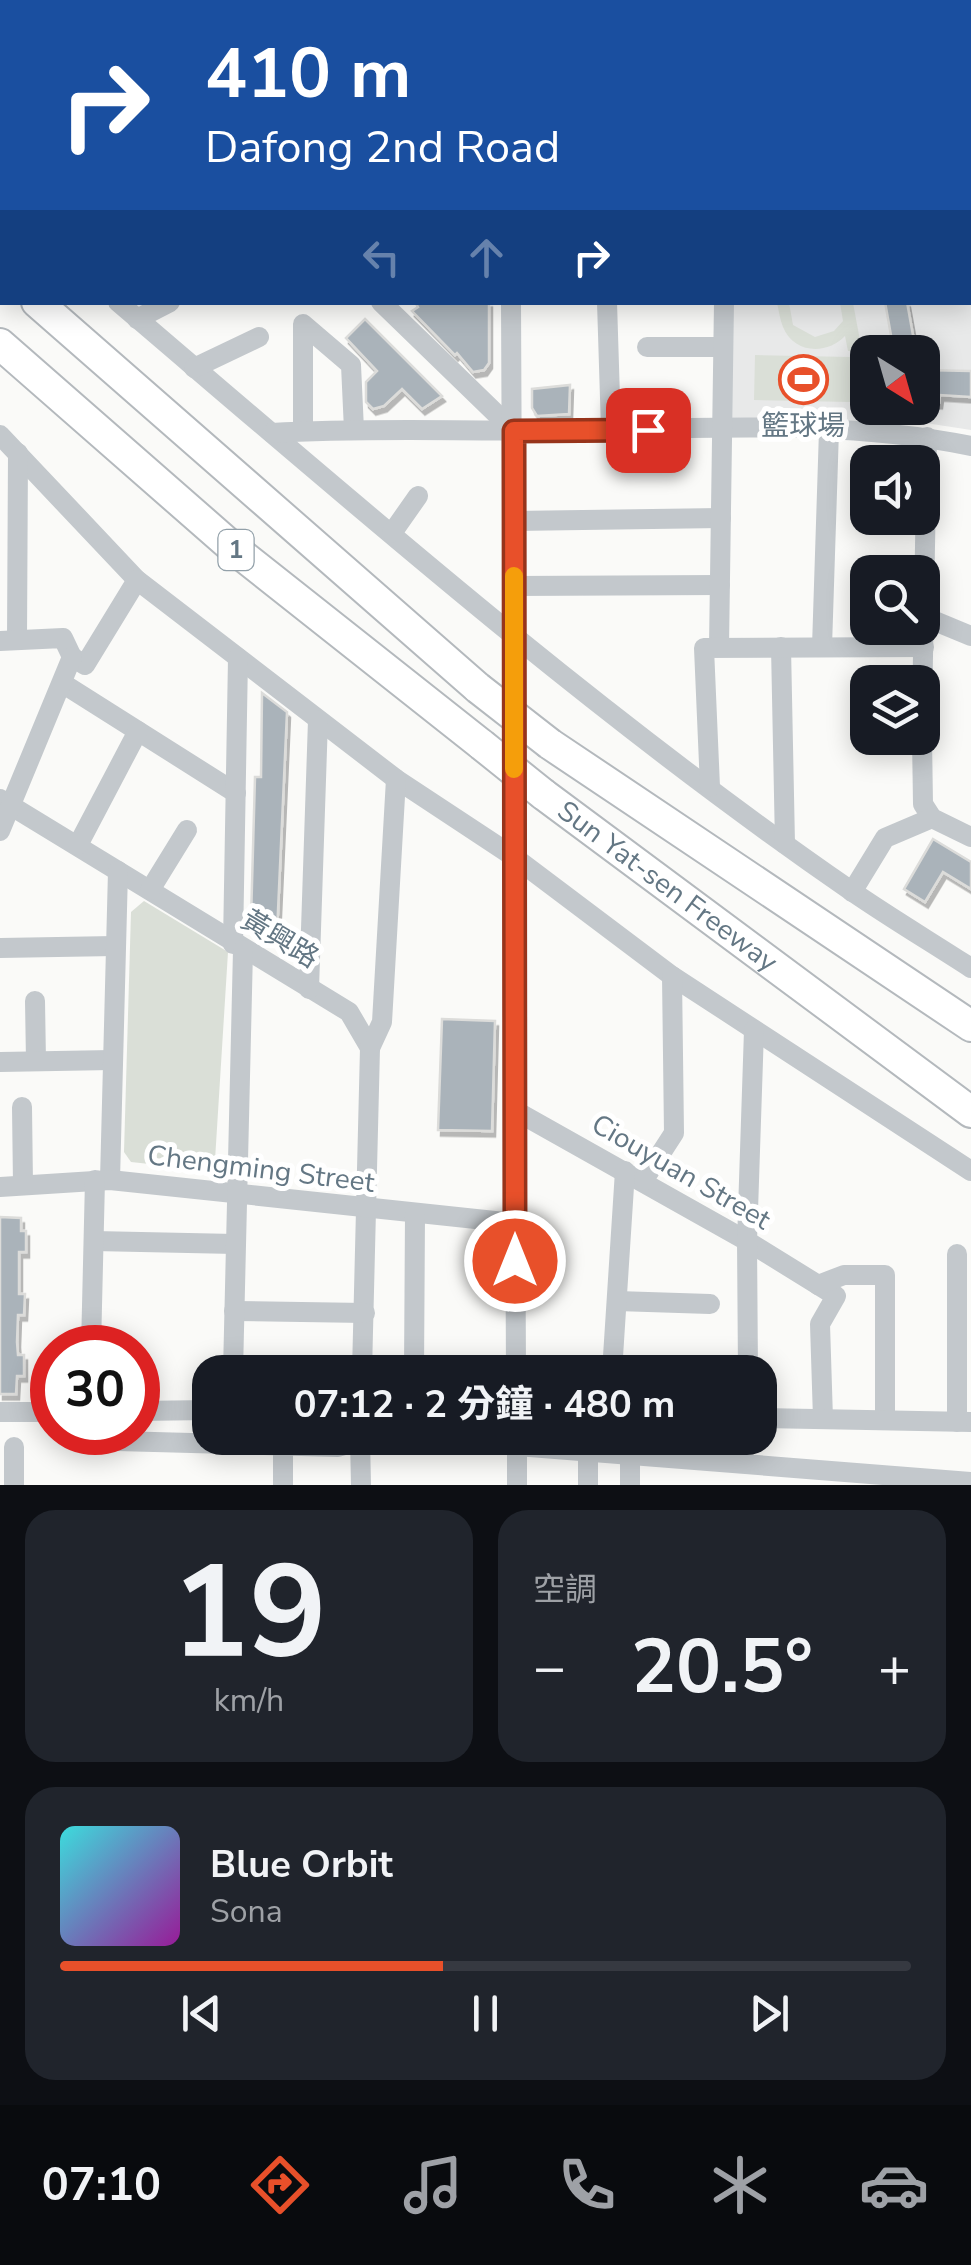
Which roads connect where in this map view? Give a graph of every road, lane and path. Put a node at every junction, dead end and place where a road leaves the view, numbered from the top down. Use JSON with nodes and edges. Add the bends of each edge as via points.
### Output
{"nodes":[{"id":1,"x":41,"y":305,"type":"edge"},
{"id":2,"x":121,"y":305,"type":"edge"},
{"id":3,"x":164,"y":305,"type":"edge"},
{"id":4,"x":385,"y":305,"type":"edge"},
{"id":5,"x":511,"y":305,"type":"edge"},
{"id":6,"x":607,"y":305,"type":"edge"},
{"id":7,"x":724,"y":305,"type":"edge"},
{"id":8,"x":136,"y":318,"type":"junction"},
{"id":9,"x":259,"y":337,"type":"dead end"},
{"id":10,"x":0,"y":344,"type":"edge"},
{"id":11,"x":723,"y":346,"type":"junction"},
{"id":12,"x":647,"y":348,"type":"dead end"},
{"id":13,"x":194,"y":368,"type":"junction"},
{"id":14,"x":721,"y":429,"type":"junction"},
{"id":15,"x":354,"y":430,"type":"junction"},
{"id":16,"x":612,"y":430,"type":"junction"},
{"id":17,"x":829,"y":430,"type":"junction"},
{"id":18,"x":303,"y":431,"type":"junction"},
{"id":19,"x":514,"y":431,"type":"junction"},
{"id":20,"x":272,"y":434,"type":"junction"},
{"id":21,"x":0,"y":435,"type":"edge"},
{"id":22,"x":926,"y":437,"type":"junction"},
{"id":23,"x":971,"y":446,"type":"edge"},
{"id":24,"x":18,"y":453,"type":"junction"},
{"id":25,"x":418,"y":496,"type":"dead end"},
{"id":26,"x":721,"y":518,"type":"junction"},
{"id":27,"x":514,"y":521,"type":"junction"},
{"id":28,"x":392,"y":533,"type":"junction"},
{"id":29,"x":925,"y":555,"type":"edge"},
{"id":30,"x":137,"y":580,"type":"junction"},
{"id":31,"x":514,"y":586,"type":"junction"},
{"id":32,"x":720,"y":586,"type":"junction"},
{"id":33,"x":940,"y":623,"type":"edge"},
{"id":34,"x":971,"y":636,"type":"edge"},
{"id":35,"x":514,"y":638,"type":"junction"},
{"id":36,"x":8,"y":640,"type":"edge"},
{"id":37,"x":719,"y":647,"type":"junction"},
{"id":38,"x":781,"y":647,"type":"junction"},
{"id":39,"x":822,"y":647,"type":"junction"},
{"id":40,"x":924,"y":647,"type":"joint"},
{"id":41,"x":72,"y":657,"type":"junction"},
{"id":42,"x":238,"y":658,"type":"junction"},
{"id":43,"x":923,"y":665,"type":"edge"},
{"id":44,"x":62,"y":683,"type":"junction"},
{"id":45,"x":318,"y":720,"type":"junction"},
{"id":46,"x":138,"y":731,"type":"junction"},
{"id":47,"x":922,"y":755,"type":"edge"},
{"id":48,"x":396,"y":780,"type":"junction"},
{"id":49,"x":710,"y":786,"type":"junction"},
{"id":50,"x":236,"y":792,"type":"junction"},
{"id":51,"x":6,"y":802,"type":"edge"},
{"id":52,"x":932,"y":818,"type":"junction"},
{"id":53,"x":0,"y":830,"type":"edge"},
{"id":54,"x":187,"y":830,"type":"dead end"},
{"id":55,"x":971,"y":838,"type":"edge"},
{"id":56,"x":786,"y":844,"type":"junction"},
{"id":57,"x":78,"y":845,"type":"junction"},
{"id":58,"x":514,"y":857,"type":"junction"},
{"id":59,"x":118,"y":871,"type":"junction"},
{"id":60,"x":150,"y":890,"type":"junction"},
{"id":61,"x":852,"y":892,"type":"junction"},
{"id":62,"x":114,"y":946,"type":"junction"},
{"id":63,"x":238,"y":947,"type":"junction"},
{"id":64,"x":0,"y":948,"type":"edge"},
{"id":65,"x":971,"y":968,"type":"edge"},
{"id":66,"x":672,"y":976,"type":"junction"},
{"id":67,"x":309,"y":988,"type":"junction"},
{"id":68,"x":35,"y":1001,"type":"dead end"},
{"id":69,"x":971,"y":1026,"type":"edge"},
{"id":70,"x":754,"y":1030,"type":"junction"},
{"id":71,"x":370,"y":1048,"type":"junction"},
{"id":72,"x":112,"y":1060,"type":"junction"},
{"id":73,"x":0,"y":1062,"type":"edge"},
{"id":74,"x":36,"y":1062,"type":"junction"},
{"id":75,"x":22,"y":1107,"type":"dead end"},
{"id":76,"x":514,"y":1110,"type":"junction"},
{"id":77,"x":971,"y":1112,"type":"edge"},
{"id":78,"x":971,"y":1170,"type":"edge"},
{"id":79,"x":634,"y":1176,"type":"junction"},
{"id":80,"x":103,"y":1180,"type":"junction"},
{"id":81,"x":22,"y":1185,"type":"junction"},
{"id":82,"x":0,"y":1187,"type":"edge"},
{"id":83,"x":236,"y":1192,"type":"junction"},
{"id":84,"x":369,"y":1209,"type":"junction"},
{"id":85,"x":415,"y":1215,"type":"junction"},
{"id":86,"x":514,"y":1223,"type":"junction"},
{"id":87,"x":94,"y":1240,"type":"junction"},
{"id":88,"x":747,"y":1241,"type":"junction"},
{"id":89,"x":235,"y":1244,"type":"junction"},
{"id":90,"x":957,"y":1254,"type":"dead end"},
{"id":91,"x":818,"y":1284,"type":"junction"},
{"id":92,"x":617,"y":1301,"type":"junction"},
{"id":93,"x":710,"y":1304,"type":"dead end"},
{"id":94,"x":234,"y":1311,"type":"junction"},
{"id":95,"x":365,"y":1313,"type":"junction"},
{"id":96,"x":92,"y":1325,"type":"edge"},
{"id":97,"x":233,"y":1355,"type":"edge"},
{"id":98,"x":363,"y":1355,"type":"edge"},
{"id":99,"x":414,"y":1355,"type":"edge"},
{"id":100,"x":516,"y":1355,"type":"edge"},
{"id":101,"x":613,"y":1355,"type":"edge"},
{"id":102,"x":748,"y":1355,"type":"edge"},
{"id":103,"x":192,"y":1410,"type":"edge"},
{"id":104,"x":160,"y":1411,"type":"edge"},
{"id":105,"x":0,"y":1412,"type":"edge"},
{"id":106,"x":30,"y":1412,"type":"edge"},
{"id":107,"x":777,"y":1418,"type":"edge"},
{"id":108,"x":823,"y":1419,"type":"junction"},
{"id":109,"x":885,"y":1420,"type":"junction"},
{"id":110,"x":964,"y":1422,"type":"edge"},
{"id":111,"x":160,"y":1441,"type":"edge"},
{"id":112,"x":192,"y":1441,"type":"edge"},
{"id":113,"x":14,"y":1447,"type":"dead end"},
{"id":114,"x":284,"y":1455,"type":"edge"},
{"id":115,"x":360,"y":1455,"type":"edge"},
{"id":116,"x":517,"y":1455,"type":"edge"},
{"id":117,"x":588,"y":1455,"type":"edge"},
{"id":118,"x":620,"y":1455,"type":"edge"},
{"id":119,"x":630,"y":1456,"type":"junction"},
{"id":120,"x":759,"y":1475,"type":"edge"},
{"id":121,"x":905,"y":1481,"type":"edge"},
{"id":122,"x":971,"y":1482,"type":"edge"},
{"id":123,"x":14,"y":1485,"type":"edge"},
{"id":124,"x":283,"y":1485,"type":"edge"},
{"id":125,"x":362,"y":1485,"type":"edge"},
{"id":126,"x":517,"y":1485,"type":"edge"},
{"id":127,"x":588,"y":1485,"type":"edge"},
{"id":128,"x":630,"y":1485,"type":"edge"}],
"edges":[{"from":1,"to":69,"type":"highway","name":"Sun Yat-sen Freeway","number":"1","bridge":true,"via":[[550,744]]},
{"from":2,"to":8,"type":"street"},
{"from":3,"to":8,"type":"street"},
{"from":4,"to":19,"type":"street"},
{"from":5,"to":19,"type":"street"},
{"from":6,"to":16,"type":"street"},
{"from":7,"to":11,"type":"street"},
{"from":8,"to":13,"type":"street"},
{"from":9,"to":13,"type":"street"},
{"from":10,"to":77,"type":"highway","name":"Sun Yat-sen Freeway","number":"1","bridge":true,"via":[[233,548],[543,794]]},
{"from":11,"to":12,"type":"street"},
{"from":11,"to":14,"type":"street"},
{"from":13,"to":20,"type":"street"},
{"from":14,"to":16,"type":"street"},
{"from":14,"to":17,"type":"street"},
{"from":14,"to":26,"type":"street"},
{"from":15,"to":18,"type":"street"},
{"from":15,"to":18,"type":"street","via":[[351,364],[303,324]]},
{"from":15,"to":19,"type":"street"},
{"from":16,"to":19,"type":"street"},
{"from":17,"to":22,"type":"street"},
{"from":17,"to":39,"type":"street"},
{"from":18,"to":20,"type":"street"},
{"from":19,"to":27,"type":"street"},
{"from":20,"to":28,"type":"street"},
{"from":21,"to":24,"type":"street"},
{"from":22,"to":23,"type":"street"},
{"from":22,"to":29,"type":"street"},
{"from":24,"to":30,"type":"street"},
{"from":24,"to":36,"type":"street"},
{"from":25,"to":28,"type":"street"},
{"from":26,"to":27,"type":"street"},
{"from":26,"to":32,"type":"street"},
{"from":27,"to":31,"type":"street"},
{"from":28,"to":35,"type":"street"},
{"from":30,"to":41,"type":"street","via":[[85,665]]},
{"from":30,"to":42,"type":"street"},
{"from":31,"to":32,"type":"street"},
{"from":31,"to":35,"type":"street"},
{"from":32,"to":37,"type":"street"},
{"from":33,"to":34,"type":"street"},
{"from":35,"to":49,"type":"street"},
{"from":35,"to":58,"type":"street"},
{"from":36,"to":41,"type":"street","via":[[63,638]]},
{"from":37,"to":38,"type":"street"},
{"from":37,"to":49,"type":"street","via":[[704,648]]},
{"from":38,"to":39,"type":"street"},
{"from":38,"to":56,"type":"street"},
{"from":39,"to":40,"type":"street"},
{"from":40,"to":43,"type":"street"},
{"from":41,"to":44,"type":"street"},
{"from":42,"to":45,"type":"street"},
{"from":42,"to":50,"type":"street"},
{"from":44,"to":46,"type":"street"},
{"from":44,"to":51,"type":"street"},
{"from":45,"to":48,"type":"street"},
{"from":45,"to":67,"type":"street"},
{"from":46,"to":50,"type":"street"},
{"from":46,"to":57,"type":"street"},
{"from":47,"to":52,"type":"street","via":[[923,804]]},
{"from":48,"to":58,"type":"street"},
{"from":48,"to":71,"type":"street","via":[[382,1022]]},
{"from":49,"to":56,"type":"street"},
{"from":50,"to":63,"type":"street"},
{"from":51,"to":53,"type":"street"},
{"from":51,"to":57,"type":"street","name":"黃興路"},
{"from":52,"to":55,"type":"street"},
{"from":52,"to":61,"type":"street","via":[[885,838]]},
{"from":54,"to":60,"type":"street"},
{"from":56,"to":61,"type":"street"},
{"from":57,"to":59,"type":"street","name":"黃興路"},
{"from":58,"to":66,"type":"street"},
{"from":58,"to":76,"type":"street"},
{"from":59,"to":60,"type":"street","name":"黃興路"},
{"from":59,"to":62,"type":"street"},
{"from":60,"to":63,"type":"street","name":"黃興路"},
{"from":61,"to":65,"type":"street"},
{"from":62,"to":64,"type":"street"},
{"from":62,"to":72,"type":"street"},
{"from":63,"to":67,"type":"street","name":"黃興路"},
{"from":63,"to":83,"type":"street"},
{"from":66,"to":70,"type":"street"},
{"from":66,"to":79,"type":"street","via":[[674,1132]]},
{"from":67,"to":71,"type":"street","name":"黃興路","via":[[349,1012]]},
{"from":68,"to":74,"type":"street"},
{"from":70,"to":78,"type":"street"},
{"from":70,"to":88,"type":"street"},
{"from":71,"to":84,"type":"street"},
{"from":72,"to":74,"type":"street"},
{"from":72,"to":80,"type":"street"},
{"from":73,"to":74,"type":"street"},
{"from":75,"to":81,"type":"street"},
{"from":76,"to":79,"type":"street","name":"Ciouyuan Street"},
{"from":76,"to":86,"type":"street"},
{"from":79,"to":88,"type":"street","name":"Ciouyuan Street"},
{"from":79,"to":92,"type":"street"},
{"from":80,"to":81,"type":"street","name":"Chengming Street"},
{"from":80,"to":83,"type":"street","name":"Chengming Street"},
{"from":80,"to":87,"type":"street"},
{"from":81,"to":82,"type":"street","name":"Chengming Street"},
{"from":83,"to":84,"type":"street","name":"Chengming Street"},
{"from":83,"to":89,"type":"street"},
{"from":84,"to":85,"type":"street","name":"Chengming Street"},
{"from":84,"to":95,"type":"street"},
{"from":85,"to":86,"type":"street","name":"Chengming Street"},
{"from":85,"to":99,"type":"street"},
{"from":86,"to":100,"type":"street"},
{"from":87,"to":89,"type":"street"},
{"from":87,"to":96,"type":"street"},
{"from":88,"to":91,"type":"street","name":"Ciouyuan Street"},
{"from":88,"to":102,"type":"street"},
{"from":89,"to":94,"type":"street"},
{"from":90,"to":110,"type":"street"},
{"from":91,"to":108,"type":"street","via":[[836,1296],[820,1324]]},
{"from":91,"to":109,"type":"street","via":[[885,1274]]},
{"from":92,"to":93,"type":"street"},
{"from":92,"to":101,"type":"street"},
{"from":94,"to":95,"type":"street"},
{"from":94,"to":97,"type":"street"},
{"from":95,"to":98,"type":"street"},
{"from":103,"to":104,"type":"street"},
{"from":105,"to":106,"type":"street"},
{"from":107,"to":108,"type":"street"},
{"from":108,"to":109,"type":"street"},
{"from":109,"to":110,"type":"street"},
{"from":111,"to":112,"type":"street"},
{"from":113,"to":123,"type":"street"},
{"from":114,"to":124,"type":"street"},
{"from":115,"to":125,"type":"street"},
{"from":116,"to":126,"type":"street"},
{"from":117,"to":127,"type":"street"},
{"from":118,"to":119,"type":"street"},
{"from":119,"to":120,"type":"street"},
{"from":119,"to":128,"type":"street"},
{"from":120,"to":121,"type":"street"},
{"from":121,"to":122,"type":"street"}]}
